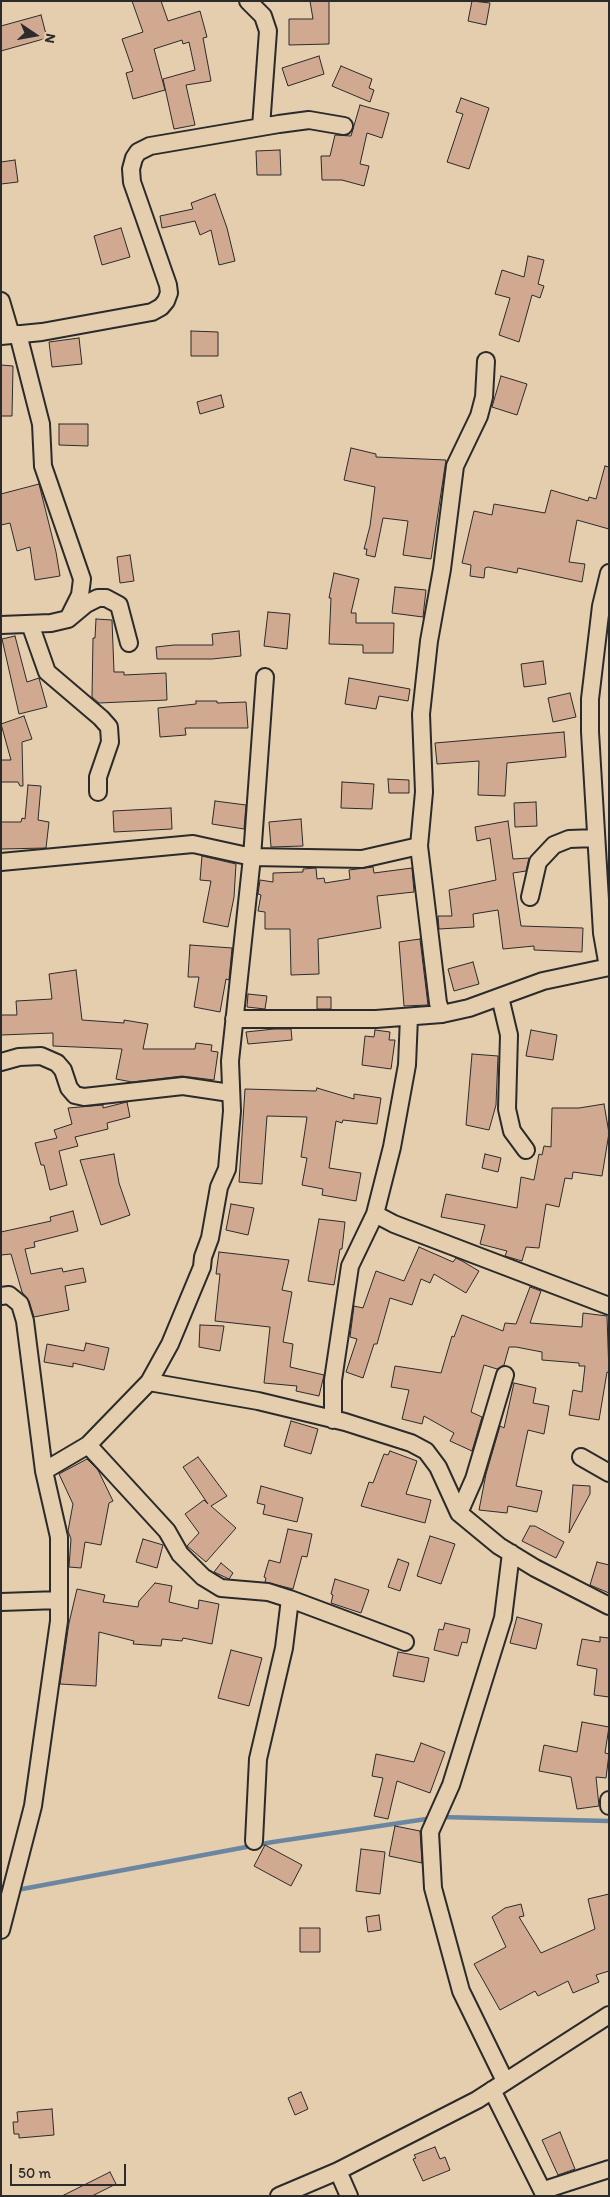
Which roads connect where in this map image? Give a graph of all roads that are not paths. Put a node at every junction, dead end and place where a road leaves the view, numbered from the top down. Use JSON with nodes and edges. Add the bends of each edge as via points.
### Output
{"nodes":[{"id":1,"x":248,"y":1,"type":"edge"},
{"id":2,"x":344,"y":126,"type":"dead end"},
{"id":3,"x":261,"y":127,"type":"junction"},
{"id":4,"x":1,"y":301,"type":"edge"},
{"id":5,"x":10,"y":335,"type":"edge"},
{"id":6,"x":486,"y":361,"type":"dead end"},
{"id":7,"x":609,"y":573,"type":"edge"},
{"id":8,"x":68,"y":619,"type":"junction"},
{"id":9,"x":30,"y":624,"type":"junction"},
{"id":10,"x":1,"y":625,"type":"edge"},
{"id":11,"x":129,"y":643,"type":"dead end"},
{"id":12,"x":264,"y":677,"type":"dead end"},
{"id":13,"x":98,"y":792,"type":"dead end"},
{"id":14,"x":596,"y":838,"type":"junction"},
{"id":15,"x":419,"y":846,"type":"junction"},
{"id":16,"x":252,"y":857,"type":"junction"},
{"id":17,"x":1,"y":862,"type":"edge"},
{"id":18,"x":530,"y":897,"type":"dead end"},
{"id":19,"x":608,"y":967,"type":"edge"},
{"id":20,"x":500,"y":997,"type":"junction"},
{"id":21,"x":442,"y":1014,"type":"junction"},
{"id":22,"x":410,"y":1017,"type":"junction"},
{"id":23,"x":234,"y":1019,"type":"junction"},
{"id":24,"x":1,"y":1062,"type":"edge"},
{"id":25,"x":230,"y":1093,"type":"junction"},
{"id":26,"x":526,"y":1150,"type":"dead end"},
{"id":27,"x":376,"y":1214,"type":"junction"},
{"id":28,"x":1,"y":1296,"type":"edge"},
{"id":29,"x":609,"y":1306,"type":"edge"},
{"id":30,"x":505,"y":1375,"type":"dead end"},
{"id":31,"x":149,"y":1382,"type":"junction"},
{"id":32,"x":333,"y":1420,"type":"junction"},
{"id":33,"x":88,"y":1445,"type":"junction"},
{"id":34,"x":581,"y":1457,"type":"dead end"},
{"id":35,"x":44,"y":1471,"type":"junction"},
{"id":36,"x":609,"y":1472,"type":"edge"},
{"id":37,"x":459,"y":1513,"type":"junction"},
{"id":38,"x":511,"y":1553,"type":"junction"},
{"id":39,"x":290,"y":1599,"type":"junction"},
{"id":40,"x":59,"y":1600,"type":"junction"},
{"id":41,"x":1,"y":1602,"type":"edge"},
{"id":42,"x":609,"y":1606,"type":"edge"},
{"id":43,"x":405,"y":1642,"type":"dead end"},
{"id":44,"x":609,"y":1800,"type":"edge"},
{"id":45,"x":609,"y":1806,"type":"edge"},
{"id":46,"x":254,"y":1841,"type":"dead end"},
{"id":47,"x":1,"y":1930,"type":"edge"},
{"id":48,"x":609,"y":2015,"type":"edge"},
{"id":49,"x":498,"y":2085,"type":"junction"},
{"id":50,"x":609,"y":2169,"type":"edge"},
{"id":51,"x":338,"y":2171,"type":"junction"},
{"id":52,"x":545,"y":2193,"type":"edge"},
{"id":53,"x":279,"y":2196,"type":"edge"},
{"id":54,"x":349,"y":2196,"type":"edge"}],
"edges":[{"from":1,"to":3,"type":"street","via":[[263,16],[268,31]]},
{"from":2,"to":3,"type":"street","via":[[309,120]]},
{"from":3,"to":5,"type":"street","via":[[150,146],[134,158],[132,182],[168,285],[169,293],[161,308]]},
{"from":4,"to":5,"type":"street"},
{"from":5,"to":8,"type":"street","via":[[41,424],[43,466],[82,579],[80,595]]},
{"from":6,"to":15,"type":"street","via":[[484,397],[479,416],[455,466],[429,641],[421,714],[424,792]]},
{"from":7,"to":14,"type":"street","via":[[601,606],[590,699]]},
{"from":8,"to":9,"type":"street"},
{"from":8,"to":11,"type":"street","via":[[98,598],[113,600],[119,604]]},
{"from":9,"to":10,"type":"street"},
{"from":9,"to":13,"type":"street","via":[[47,672],[109,727],[110,742],[98,777]]},
{"from":12,"to":16,"type":"street"},
{"from":14,"to":18,"type":"street","via":[[569,839],[554,845],[538,862]]},
{"from":14,"to":19,"type":"street","via":[[602,933]]},
{"from":15,"to":16,"type":"street","via":[[362,858]]},
{"from":15,"to":21,"type":"street"},
{"from":16,"to":17,"type":"street","via":[[193,844]]},
{"from":16,"to":23,"type":"street"},
{"from":19,"to":20,"type":"street","via":[[543,981]]},
{"from":20,"to":21,"type":"street"},
{"from":20,"to":26,"type":"street","via":[[509,1035],[506,1109],[512,1131]]},
{"from":21,"to":22,"type":"street"},
{"from":22,"to":23,"type":"street"},
{"from":22,"to":27,"type":"street","via":[[407,1065]]},
{"from":23,"to":25,"type":"street"},
{"from":24,"to":25,"type":"street","via":[[40,1056],[57,1063],[63,1070],[68,1088],[75,1095],[84,1097],[182,1086]]},
{"from":25,"to":31,"type":"street","via":[[232,1111],[226,1169],[219,1187],[202,1267],[170,1344]]},
{"from":27,"to":29,"type":"street","via":[[394,1224]]},
{"from":27,"to":32,"type":"street","via":[[350,1266],[333,1380]]},
{"from":28,"to":35,"type":"street","via":[[9,1295],[20,1304],[25,1321]]},
{"from":30,"to":37,"type":"street","via":[[474,1478]]},
{"from":31,"to":32,"type":"street","via":[[258,1401]]},
{"from":31,"to":33,"type":"street"},
{"from":32,"to":37,"type":"street","via":[[388,1435],[426,1451],[438,1467]]},
{"from":33,"to":35,"type":"street"},
{"from":33,"to":39,"type":"street","via":[[167,1531],[180,1554],[203,1577],[221,1588],[268,1592]]},
{"from":34,"to":36,"type":"street"},
{"from":35,"to":40,"type":"street","via":[[59,1537]]},
{"from":37,"to":38,"type":"street"},
{"from":38,"to":42,"type":"street"},
{"from":38,"to":49,"type":"street","via":[[503,1618],[451,1785],[430,1832],[433,1888],[461,1991]]},
{"from":39,"to":43,"type":"street"},
{"from":39,"to":46,"type":"street","via":[[284,1648],[258,1759]]},
{"from":40,"to":41,"type":"street"},
{"from":40,"to":47,"type":"street","via":[[59,1621],[34,1806]]},
{"from":44,"to":45,"type":"street"},
{"from":48,"to":49,"type":"street"},
{"from":49,"to":51,"type":"street","via":[[477,2100]]},
{"from":49,"to":52,"type":"street"},
{"from":50,"to":52,"type":"street"},
{"from":51,"to":53,"type":"street"},
{"from":51,"to":54,"type":"street"}]}
